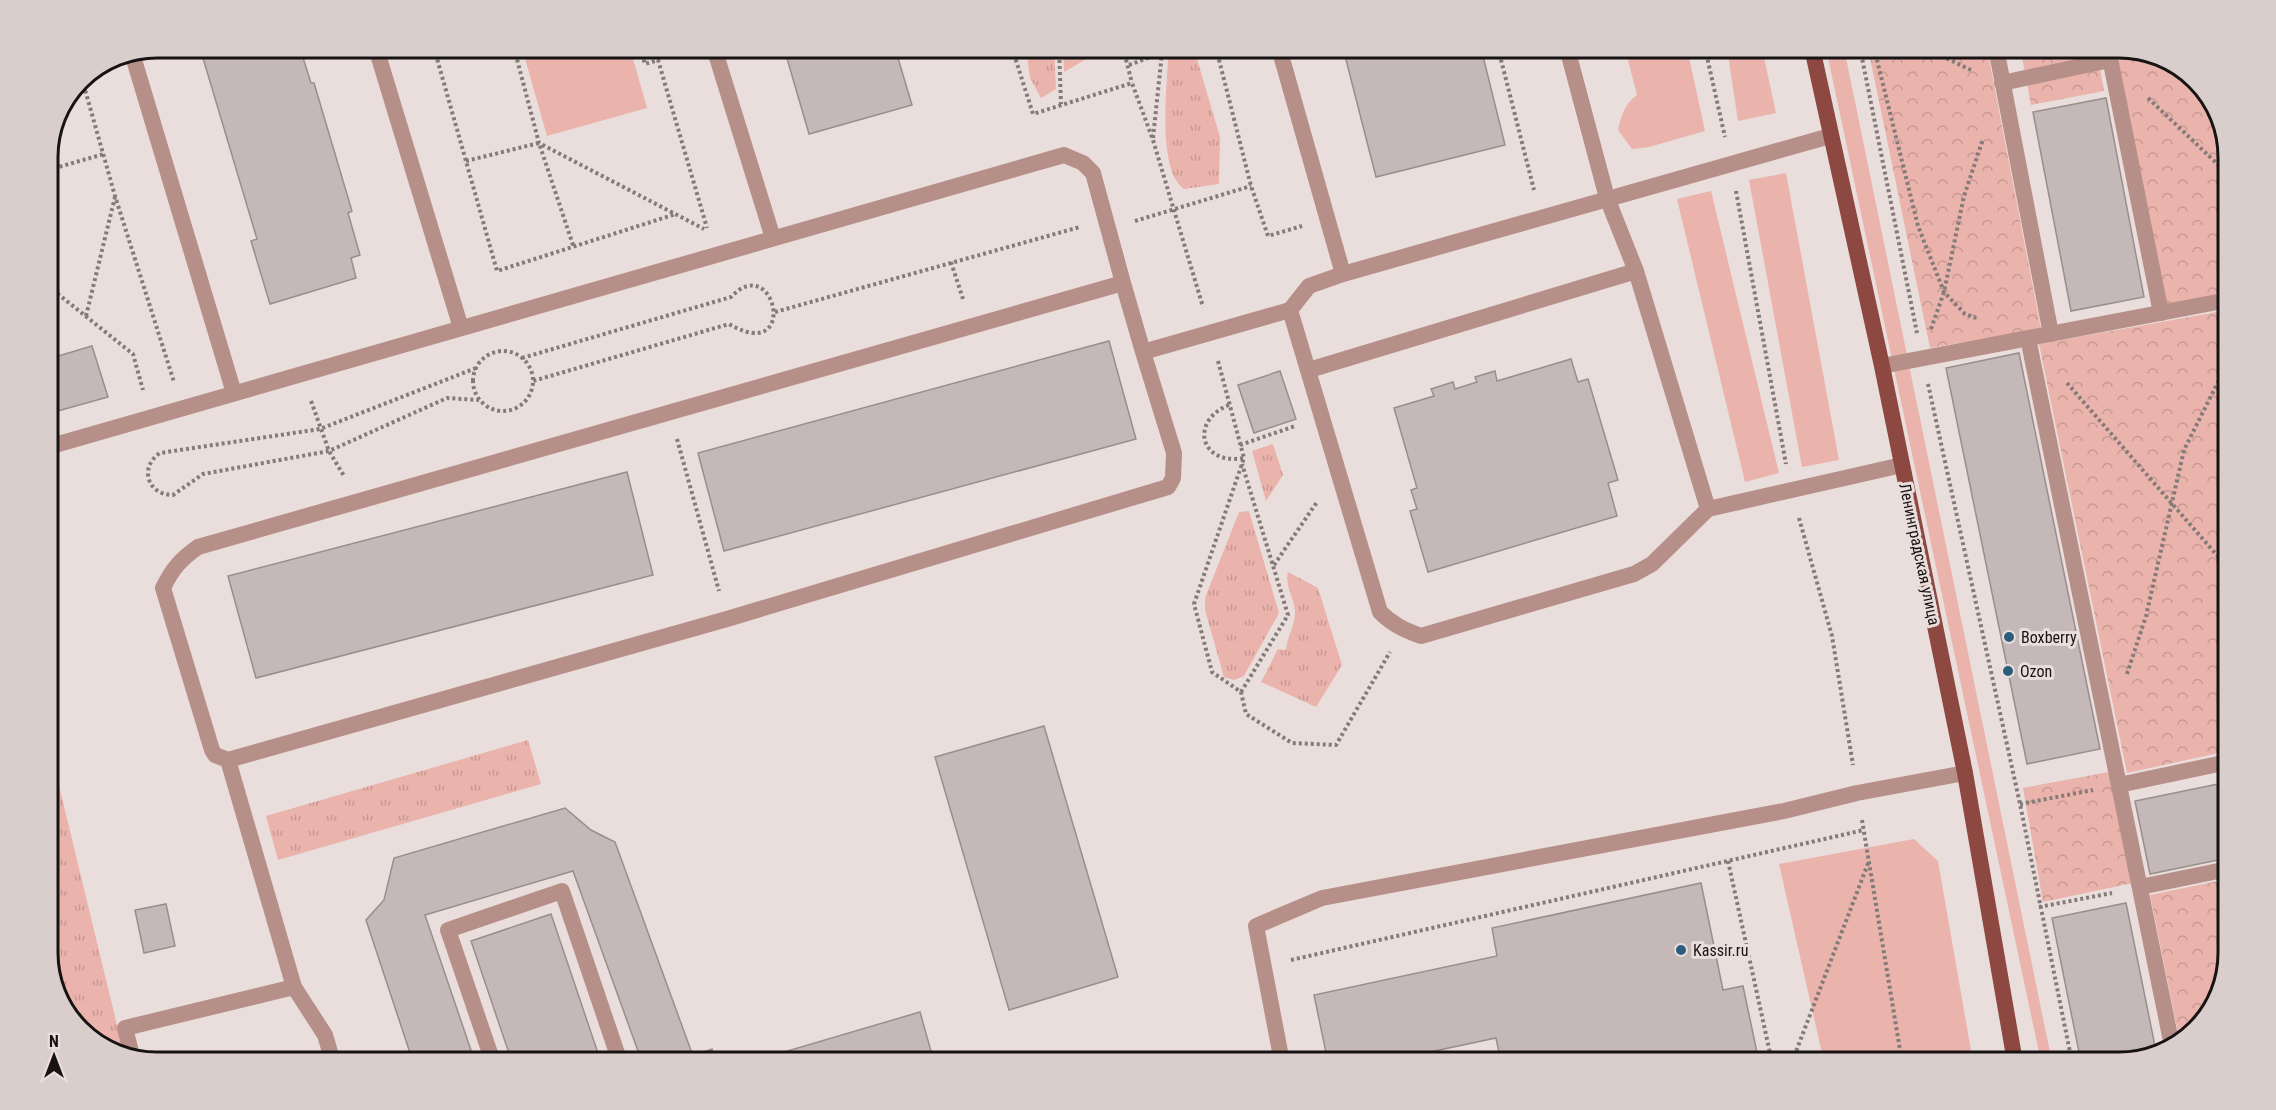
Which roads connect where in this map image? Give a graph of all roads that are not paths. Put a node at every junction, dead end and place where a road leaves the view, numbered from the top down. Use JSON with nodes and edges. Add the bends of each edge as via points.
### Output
{"nodes":[{"id":1,"x":379,"y":58,"type":"edge"},
{"id":2,"x":717,"y":58,"type":"edge"},
{"id":3,"x":1283,"y":58,"type":"edge"},
{"id":4,"x":1570,"y":58,"type":"edge"},
{"id":5,"x":1814,"y":58,"type":"edge"},
{"id":6,"x":1998,"y":58,"type":"edge"},
{"id":7,"x":2094,"y":58,"type":"edge"},
{"id":8,"x":2110,"y":58,"type":"edge"},
{"id":9,"x":134,"y":61,"type":"edge"},
{"id":10,"x":2002,"y":83,"type":"junction"},
{"id":11,"x":1830,"y":135,"type":"junction"},
{"id":12,"x":1607,"y":198,"type":"junction"},
{"id":13,"x":773,"y":238,"type":"junction"},
{"id":14,"x":1636,"y":271,"type":"junction"},
{"id":15,"x":1343,"y":274,"type":"junction"},
{"id":16,"x":1123,"y":284,"type":"junction"},
{"id":17,"x":2217,"y":302,"type":"edge"},
{"id":18,"x":1290,"y":310,"type":"junction"},
{"id":19,"x":2161,"y":313,"type":"junction"},
{"id":20,"x":461,"y":328,"type":"junction"},
{"id":21,"x":2051,"y":334,"type":"junction"},
{"id":22,"x":2028,"y":338,"type":"junction"},
{"id":23,"x":1143,"y":352,"type":"junction"},
{"id":24,"x":1882,"y":366,"type":"junction"},
{"id":25,"x":1309,"y":370,"type":"junction"},
{"id":26,"x":234,"y":393,"type":"junction"},
{"id":27,"x":59,"y":444,"type":"edge"},
{"id":28,"x":1902,"y":465,"type":"junction"},
{"id":29,"x":1708,"y":509,"type":"junction"},
{"id":30,"x":228,"y":760,"type":"junction"},
{"id":31,"x":2218,"y":764,"type":"edge"},
{"id":32,"x":1965,"y":774,"type":"junction"},
{"id":33,"x":2119,"y":785,"type":"junction"},
{"id":34,"x":2218,"y":871,"type":"edge"},
{"id":35,"x":2140,"y":887,"type":"junction"},
{"id":36,"x":294,"y":987,"type":"junction"},
{"id":37,"x":2170,"y":1037,"type":"edge"},
{"id":38,"x":130,"y":1047,"type":"edge"},
{"id":39,"x":330,"y":1052,"type":"edge"},
{"id":40,"x":490,"y":1052,"type":"edge"},
{"id":41,"x":617,"y":1052,"type":"edge"},
{"id":42,"x":1280,"y":1052,"type":"edge"},
{"id":43,"x":2013,"y":1052,"type":"edge"}],
"edges":[{"from":1,"to":20,"type":"street"},
{"from":2,"to":13,"type":"street"},
{"from":3,"to":15,"type":"street"},
{"from":4,"to":12,"type":"street"},
{"from":5,"to":11,"type":"main road","name":"Ленинградская улица"},
{"from":6,"to":10,"type":"street"},
{"from":7,"to":10,"type":"street"},
{"from":8,"to":19,"type":"street"},
{"from":9,"to":26,"type":"street"},
{"from":10,"to":21,"type":"street"},
{"from":11,"to":12,"type":"street"},
{"from":11,"to":24,"type":"main road","name":"Ленинградская улица"},
{"from":12,"to":14,"type":"street"},
{"from":12,"to":15,"type":"street"},
{"from":13,"to":16,"type":"street","via":[[1064,155],[1083,163],[1093,173]]},
{"from":13,"to":20,"type":"street"},
{"from":14,"to":25,"type":"street"},
{"from":14,"to":29,"type":"street"},
{"from":15,"to":18,"type":"street","via":[[1309,286]]},
{"from":16,"to":23,"type":"street"},
{"from":16,"to":30,"type":"street","via":[[198,547],[182,558],[163,588],[212,750]]},
{"from":17,"to":19,"type":"street"},
{"from":18,"to":23,"type":"street"},
{"from":18,"to":25,"type":"street"},
{"from":19,"to":21,"type":"street"},
{"from":20,"to":26,"type":"street"},
{"from":21,"to":22,"type":"street"},
{"from":22,"to":24,"type":"street"},
{"from":22,"to":33,"type":"street"},
{"from":23,"to":30,"type":"street","via":[[1174,453],[1173,478],[1168,487],[727,619]]},
{"from":24,"to":28,"type":"main road","name":"Ленинградская улица"},
{"from":25,"to":29,"type":"street","via":[[1380,612],[1403,630],[1420,636],[1641,572]]},
{"from":26,"to":27,"type":"street"},
{"from":28,"to":29,"type":"street"},
{"from":28,"to":32,"type":"main road","name":"Ленинградская улица"},
{"from":30,"to":36,"type":"street"},
{"from":31,"to":33,"type":"street"},
{"from":32,"to":42,"type":"street","via":[[1322,898],[1256,926]]},
{"from":32,"to":43,"type":"main road","name":"Ленинградская улица"},
{"from":33,"to":35,"type":"street"},
{"from":34,"to":35,"type":"street"},
{"from":35,"to":37,"type":"street"},
{"from":36,"to":38,"type":"street","via":[[125,1028]]},
{"from":36,"to":39,"type":"street","via":[[325,1035]]},
{"from":40,"to":41,"type":"street","via":[[448,930],[562,891]]}]}
